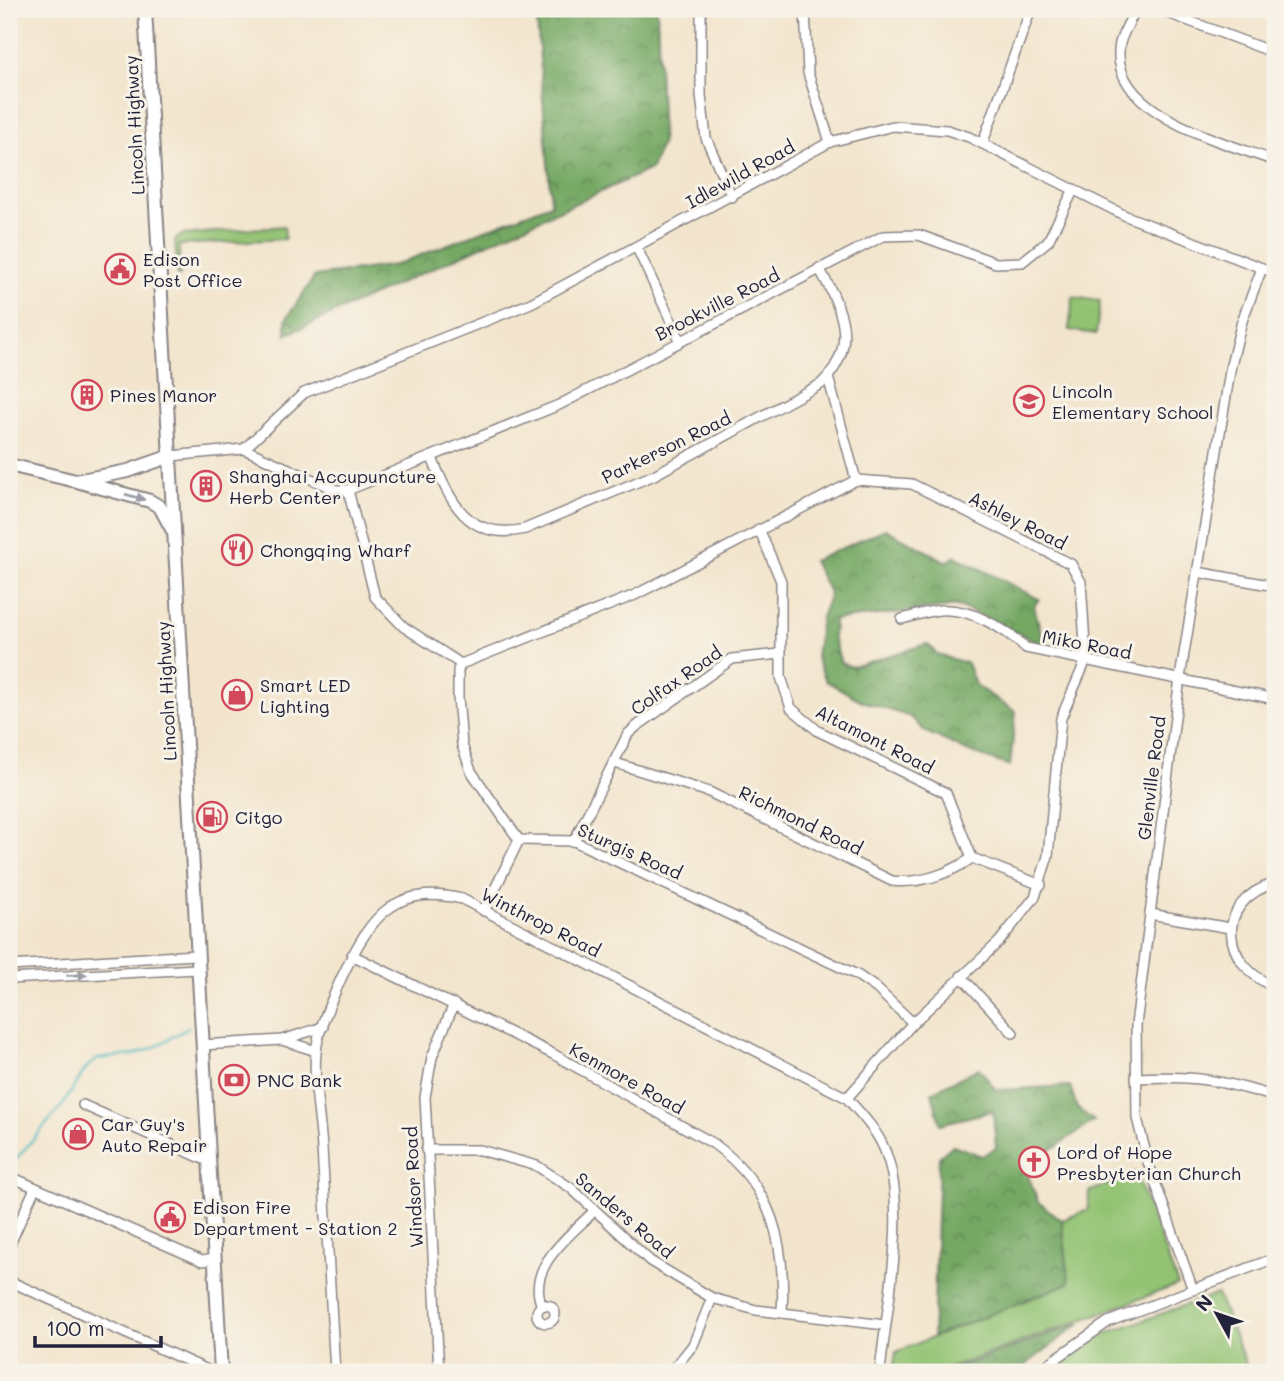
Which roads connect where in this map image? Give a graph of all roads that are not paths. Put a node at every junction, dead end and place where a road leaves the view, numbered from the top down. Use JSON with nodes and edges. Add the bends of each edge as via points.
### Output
{"nodes":[{"id":1,"x":145,"y":9,"type":"edge"},
{"id":2,"x":701,"y":9,"type":"edge"},
{"id":3,"x":805,"y":9,"type":"edge"},
{"id":4,"x":1031,"y":9,"type":"edge"},
{"id":5,"x":1136,"y":9,"type":"edge"},
{"id":6,"x":1157,"y":9,"type":"edge"},
{"id":7,"x":1275,"y":53,"type":"edge"},
{"id":8,"x":830,"y":142,"type":"junction"},
{"id":9,"x":983,"y":142,"type":"junction"},
{"id":10,"x":1275,"y":161,"type":"edge"},
{"id":11,"x":1074,"y":189,"type":"junction"},
{"id":12,"x":732,"y":197,"type":"junction"},
{"id":13,"x":636,"y":247,"type":"junction"},
{"id":14,"x":820,"y":268,"type":"junction"},
{"id":15,"x":1262,"y":268,"type":"junction"},
{"id":16,"x":1275,"y":273,"type":"edge"},
{"id":17,"x":680,"y":340,"type":"junction"},
{"id":18,"x":828,"y":377,"type":"junction"},
{"id":19,"x":244,"y":449,"type":"junction"},
{"id":20,"x":171,"y":456,"type":"junction"},
{"id":21,"x":432,"y":458,"type":"junction"},
{"id":22,"x":9,"y":464,"type":"edge"},
{"id":23,"x":856,"y":480,"type":"junction"},
{"id":24,"x":76,"y":481,"type":"junction"},
{"id":25,"x":348,"y":490,"type":"junction"},
{"id":26,"x":759,"y":529,"type":"junction"},
{"id":27,"x":175,"y":536,"type":"junction"},
{"id":28,"x":1197,"y":572,"type":"junction"},
{"id":29,"x":1275,"y":586,"type":"edge"},
{"id":30,"x":902,"y":620,"type":"dead end"},
{"id":31,"x":779,"y":654,"type":"junction"},
{"id":32,"x":1086,"y":660,"type":"junction"},
{"id":33,"x":461,"y":664,"type":"junction"},
{"id":34,"x":1180,"y":678,"type":"junction"},
{"id":35,"x":1275,"y":699,"type":"edge"},
{"id":36,"x":615,"y":763,"type":"junction"},
{"id":37,"x":519,"y":840,"type":"junction"},
{"id":38,"x":574,"y":841,"type":"junction"},
{"id":39,"x":972,"y":858,"type":"junction"},
{"id":40,"x":1275,"y":883,"type":"edge"},
{"id":41,"x":1041,"y":885,"type":"junction"},
{"id":42,"x":484,"y":911,"type":"junction"},
{"id":43,"x":1150,"y":914,"type":"junction"},
{"id":44,"x":1230,"y":928,"type":"junction"},
{"id":45,"x":196,"y":955,"type":"junction"},
{"id":46,"x":352,"y":955,"type":"junction"},
{"id":47,"x":9,"y":966,"type":"edge"},
{"id":48,"x":197,"y":969,"type":"junction"},
{"id":49,"x":961,"y":976,"type":"junction"},
{"id":50,"x":9,"y":979,"type":"edge"},
{"id":51,"x":1275,"y":987,"type":"edge"},
{"id":52,"x":454,"y":1004,"type":"junction"},
{"id":53,"x":913,"y":1023,"type":"junction"},
{"id":54,"x":323,"y":1027,"type":"junction"},
{"id":55,"x":1013,"y":1033,"type":"dead end"},
{"id":56,"x":282,"y":1040,"type":"junction"},
{"id":57,"x":202,"y":1045,"type":"junction"},
{"id":58,"x":316,"y":1051,"type":"junction"},
{"id":59,"x":1136,"y":1078,"type":"junction"},
{"id":60,"x":1275,"y":1097,"type":"edge"},
{"id":61,"x":847,"y":1098,"type":"junction"},
{"id":62,"x":83,"y":1105,"type":"dead end"},
{"id":63,"x":426,"y":1150,"type":"junction"},
{"id":64,"x":208,"y":1161,"type":"junction"},
{"id":65,"x":9,"y":1176,"type":"edge"},
{"id":66,"x":35,"y":1188,"type":"junction"},
{"id":67,"x":594,"y":1211,"type":"junction"},
{"id":68,"x":9,"y":1247,"type":"edge"},
{"id":69,"x":1275,"y":1258,"type":"edge"},
{"id":70,"x":214,"y":1259,"type":"junction"},
{"id":71,"x":9,"y":1281,"type":"edge"},
{"id":72,"x":1193,"y":1290,"type":"junction"},
{"id":73,"x":712,"y":1298,"type":"junction"},
{"id":74,"x":542,"y":1306,"type":"dead end"},
{"id":75,"x":782,"y":1313,"type":"junction"},
{"id":76,"x":885,"y":1325,"type":"junction"},
{"id":77,"x":212,"y":1372,"type":"edge"},
{"id":78,"x":221,"y":1372,"type":"edge"},
{"id":79,"x":335,"y":1372,"type":"edge"},
{"id":80,"x":439,"y":1372,"type":"edge"},
{"id":81,"x":671,"y":1372,"type":"edge"},
{"id":82,"x":880,"y":1372,"type":"edge"},
{"id":83,"x":1037,"y":1372,"type":"edge"}],
"edges":[{"from":1,"to":20,"type":"main road","name":"Lincoln Highway"},
{"from":2,"to":12,"type":"street","via":[[706,138]]},
{"from":3,"to":8,"type":"street","via":[[808,72]]},
{"from":4,"to":9,"type":"street"},
{"from":5,"to":10,"type":"street","via":[[1121,43],[1126,85],[1157,111],[1195,131]]},
{"from":6,"to":7,"type":"street"},
{"from":8,"to":9,"type":"street","name":"Idlewild Road","via":[[893,126],[947,130]]},
{"from":8,"to":12,"type":"street","name":"Idlewild Road"},
{"from":9,"to":11,"type":"street","name":"Idlewild Road"},
{"from":11,"to":14,"type":"street","name":"Brookville Road","via":[[1048,241],[1022,262],[996,263],[935,239],[893,234]]},
{"from":11,"to":15,"type":"street","name":"Idlewild Road","via":[[1126,216]]},
{"from":12,"to":13,"type":"street","name":"Idlewild Road"},
{"from":13,"to":17,"type":"street"},
{"from":13,"to":19,"type":"street","name":"Idlewild Road","via":[[531,303],[304,393]]},
{"from":14,"to":17,"type":"street","name":"Brookville Road"},
{"from":14,"to":18,"type":"street","via":[[845,321],[844,344]]},
{"from":15,"to":16,"type":"street","name":"Idlewild Road"},
{"from":15,"to":28,"type":"street","name":"Glenville Road","via":[[1231,365]]},
{"from":17,"to":21,"type":"street","name":"Brookville Road","via":[[559,405]]},
{"from":18,"to":21,"type":"street","name":"Parkerson Road","via":[[654,475],[515,531],[490,529],[463,515],[452,503]]},
{"from":18,"to":23,"type":"street"},
{"from":19,"to":20,"type":"street"},
{"from":19,"to":25,"type":"street","via":[[336,490]]},
{"from":20,"to":24,"type":"main road","via":[[128,471]]},
{"from":20,"to":27,"type":"main road","name":"Lincoln Highway"},
{"from":21,"to":25,"type":"street","name":"Brookville Road"},
{"from":22,"to":24,"type":"main road"},
{"from":23,"to":26,"type":"street"},
{"from":23,"to":32,"type":"street","name":"Ashley Road","via":[[912,484],[1071,565],[1081,582]]},
{"from":24,"to":27,"type":"main road","one_way":true,"via":[[150,501],[160,508]]},
{"from":25,"to":33,"type":"street","via":[[375,597],[404,627]]},
{"from":26,"to":31,"type":"street","name":"Altamont Road","via":[[781,581]]},
{"from":26,"to":33,"type":"street","via":[[635,595]]},
{"from":27,"to":45,"type":"main road","name":"Lincoln Highway"},
{"from":28,"to":29,"type":"street"},
{"from":28,"to":34,"type":"street","name":"Glenville Road"},
{"from":30,"to":32,"type":"street","name":"Miko Road","via":[[939,610],[967,612],[1026,648]]},
{"from":31,"to":36,"type":"street","name":"Colfax Road","via":[[732,659],[710,672],[628,734]]},
{"from":31,"to":39,"type":"street","name":"Altamont Road","via":[[791,708],[818,731],[946,793]]},
{"from":32,"to":34,"type":"street","name":"Miko Road"},
{"from":32,"to":41,"type":"street","name":"Ashley Road","via":[[1061,719]]},
{"from":33,"to":37,"type":"street","via":[[462,745],[471,771]]},
{"from":34,"to":35,"type":"street","name":"Miko Road"},
{"from":34,"to":43,"type":"street","name":"Glenville Road"},
{"from":36,"to":38,"type":"street","name":"Colfax Road"},
{"from":36,"to":39,"type":"street","name":"Richmond Road","via":[[709,792],[892,881],[937,876]]},
{"from":37,"to":38,"type":"street","name":"Sturgis Road"},
{"from":37,"to":42,"type":"street"},
{"from":38,"to":53,"type":"street","name":"Sturgis Road","via":[[857,975]]},
{"from":39,"to":41,"type":"street"},
{"from":40,"to":44,"type":"street","via":[[1245,900]]},
{"from":41,"to":49,"type":"street","name":"Ashley Road","via":[[1022,917]]},
{"from":42,"to":46,"type":"street","name":"Winthrop Road","via":[[445,895],[416,896],[388,909],[369,925]]},
{"from":42,"to":61,"type":"street","name":"Winthrop Road"},
{"from":43,"to":44,"type":"street"},
{"from":43,"to":59,"type":"street","name":"Glenville Road","via":[[1136,1026]]},
{"from":44,"to":51,"type":"street","via":[[1232,945],[1247,968]]},
{"from":45,"to":47,"type":"street"},
{"from":45,"to":48,"type":"main road","name":"Lincoln Highway"},
{"from":46,"to":52,"type":"street","name":"Kenmore Road"},
{"from":46,"to":54,"type":"street","name":"Winthrop Road"},
{"from":50,"to":48,"type":"street","one_way":true},
{"from":48,"to":57,"type":"main road","name":"Lincoln Highway"},
{"from":49,"to":53,"type":"street","name":"Ashley Road"},
{"from":49,"to":55,"type":"street"},
{"from":52,"to":63,"type":"street","name":"Windsor Road","via":[[427,1077]]},
{"from":52,"to":75,"type":"street","name":"Kenmore Road","via":[[553,1054],[738,1162],[770,1212],[783,1264]]},
{"from":53,"to":61,"type":"street","name":"Ashley Road"},
{"from":54,"to":56,"type":"street"},
{"from":54,"to":58,"type":"street","name":"Winthrop Road"},
{"from":56,"to":57,"type":"street"},
{"from":56,"to":58,"type":"street"},
{"from":57,"to":64,"type":"main road","name":"Lincoln Highway"},
{"from":58,"to":79,"type":"street","name":"Winthrop Road"},
{"from":59,"to":60,"type":"street","via":[[1221,1080]]},
{"from":59,"to":72,"type":"street","name":"Glenville Road","via":[[1137,1118],[1147,1162]]},
{"from":61,"to":76,"type":"street","name":"Winthrop Road","via":[[884,1147],[895,1188],[897,1217]]},
{"from":62,"to":64,"type":"street"},
{"from":63,"to":67,"type":"street","name":"Sanders Road","via":[[480,1150],[537,1166]]},
{"from":63,"to":80,"type":"street","name":"Windsor Road"},
{"from":64,"to":70,"type":"main road","name":"Lincoln Highway"},
{"from":65,"to":66,"type":"street"},
{"from":66,"to":68,"type":"street"},
{"from":66,"to":70,"type":"street","via":[[202,1261]]},
{"from":67,"to":73,"type":"street","name":"Sanders Road","via":[[650,1261]]},
{"from":67,"to":74,"type":"street","via":[[545,1263],[538,1278]]},
{"from":69,"to":72,"type":"street"},
{"from":70,"to":78,"type":"main road","name":"Lincoln Highway"},
{"from":71,"to":77,"type":"street"},
{"from":72,"to":83,"type":"street","via":[[1108,1322]]},
{"from":73,"to":75,"type":"street","name":"Sanders Road"},
{"from":73,"to":81,"type":"street","via":[[693,1345]]},
{"from":75,"to":76,"type":"street","name":"Sanders Road"},
{"from":76,"to":82,"type":"street","name":"Winthrop Road"}]}
